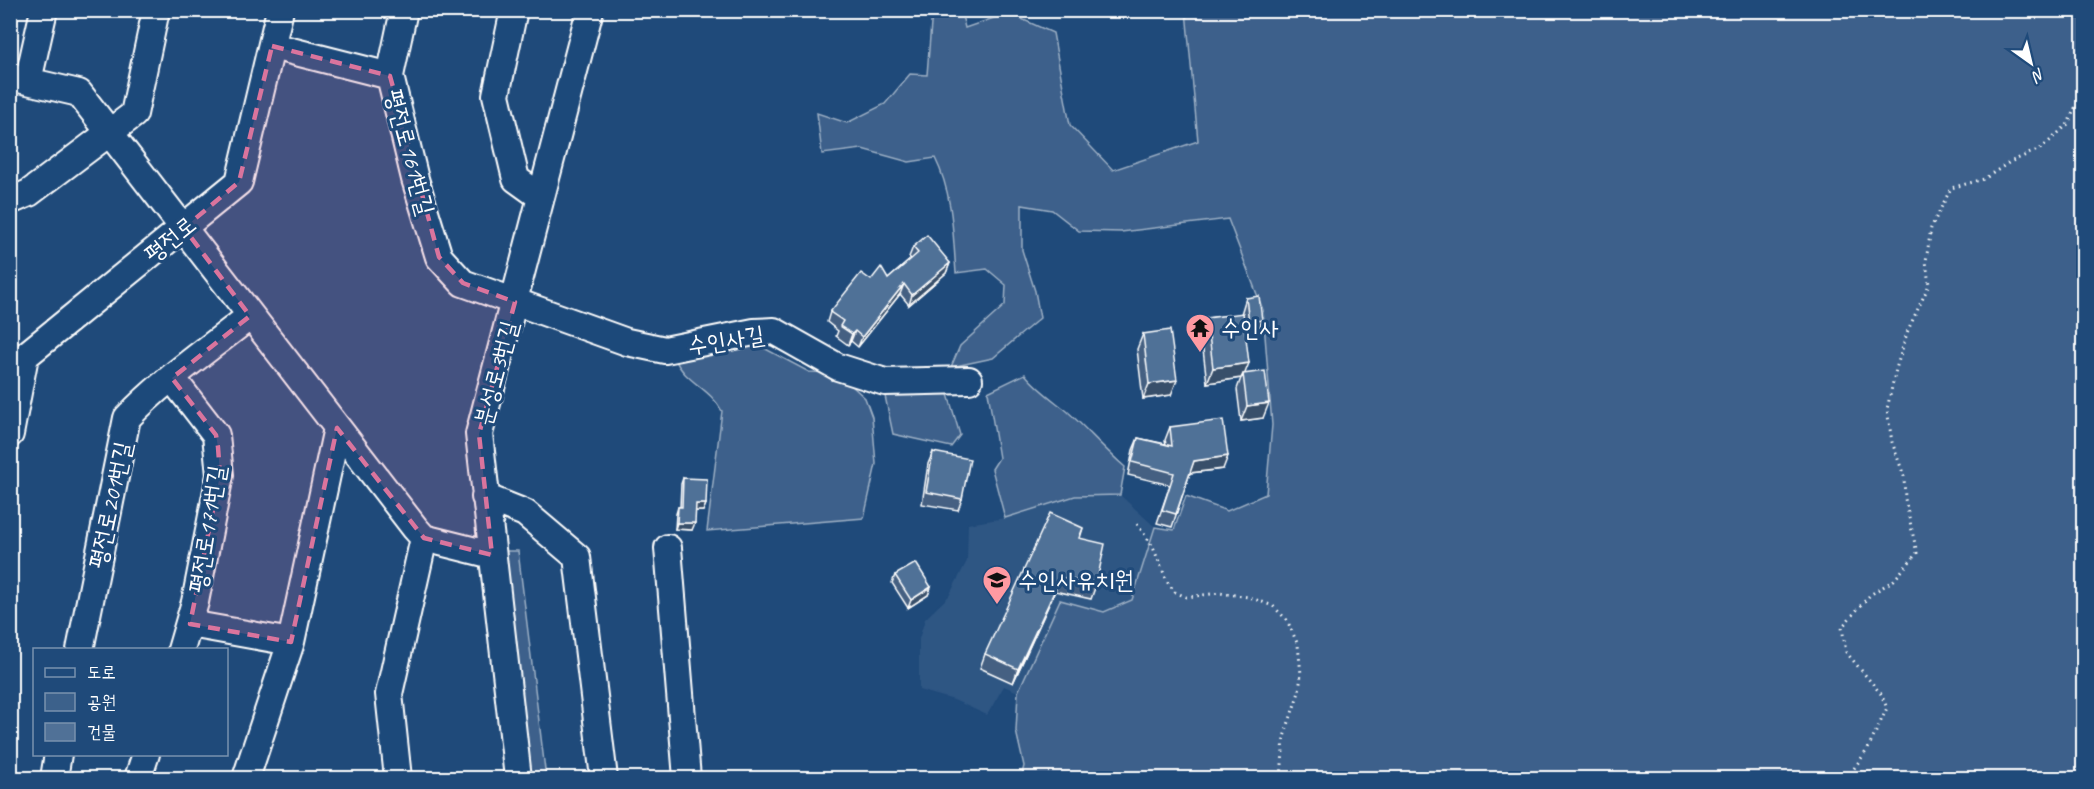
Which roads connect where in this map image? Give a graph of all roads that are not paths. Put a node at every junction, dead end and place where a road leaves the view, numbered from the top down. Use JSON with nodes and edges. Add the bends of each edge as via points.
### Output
{"nodes":[{"id":1,"x":44,"y":10,"type":"edge"},
{"id":2,"x":156,"y":10,"type":"edge"},
{"id":3,"x":280,"y":10,"type":"edge"},
{"id":4,"x":404,"y":10,"type":"edge"},
{"id":5,"x":514,"y":10,"type":"edge"},
{"id":6,"x":590,"y":10,"type":"edge"},
{"id":7,"x":272,"y":45,"type":"junction"},
{"id":8,"x":390,"y":76,"type":"junction"},
{"id":9,"x":19,"y":79,"type":"edge"},
{"id":10,"x":109,"y":132,"type":"junction"},
{"id":11,"x":541,"y":197,"type":"junction"},
{"id":12,"x":10,"y":201,"type":"edge"},
{"id":13,"x":184,"y":228,"type":"junction"},
{"id":14,"x":515,"y":302,"type":"junction"},
{"id":15,"x":250,"y":316,"type":"junction"},
{"id":16,"x":18,"y":355,"type":"edge"},
{"id":17,"x":172,"y":378,"type":"junction"},
{"id":18,"x":969,"y":380,"type":"dead end"},
{"id":19,"x":337,"y":428,"type":"junction"},
{"id":20,"x":10,"y":434,"type":"edge"},
{"id":21,"x":485,"y":497,"type":"junction"},
{"id":22,"x":424,"y":538,"type":"junction"},
{"id":23,"x":668,"y":548,"type":"dead end"},
{"id":24,"x":492,"y":555,"type":"junction"},
{"id":25,"x":190,"y":624,"type":"junction"},
{"id":26,"x":291,"y":642,"type":"junction"},
{"id":27,"x":80,"y":648,"type":"edge"},
{"id":28,"x":182,"y":648,"type":"edge"},
{"id":29,"x":58,"y":756,"type":"edge"},
{"id":30,"x":145,"y":756,"type":"edge"},
{"id":31,"x":54,"y":778,"type":"edge"},
{"id":32,"x":138,"y":778,"type":"edge"},
{"id":33,"x":246,"y":778,"type":"edge"},
{"id":34,"x":398,"y":778,"type":"edge"},
{"id":35,"x":518,"y":778,"type":"edge"},
{"id":36,"x":604,"y":778,"type":"edge"},
{"id":37,"x":687,"y":778,"type":"edge"}],
"edges":[{"from":1,"to":9,"type":"street"},
{"from":2,"to":10,"type":"street","via":[[134,114]]},
{"from":3,"to":7,"type":"street","name":"평전로"},
{"from":4,"to":8,"type":"street"},
{"from":5,"to":11,"type":"street","via":[[496,95],[516,179]]},
{"from":6,"to":11,"type":"street","name":"분성로3번길"},
{"from":7,"to":8,"type":"street","name":"평전로161번길"},
{"from":7,"to":13,"type":"street","name":"평전로","via":[[239,182]]},
{"from":8,"to":14,"type":"street","name":"평전로161번길","via":[[439,257],[463,284]]},
{"from":9,"to":10,"type":"street","via":[[79,93]]},
{"from":10,"to":12,"type":"street","via":[[29,193]]},
{"from":10,"to":13,"type":"street"},
{"from":11,"to":14,"type":"street","name":"분성로3번길"},
{"from":13,"to":15,"type":"street"},
{"from":13,"to":16,"type":"street","name":"평전로"},
{"from":14,"to":18,"type":"street","name":"수인사길","via":[[627,342],[665,350],[774,331],[838,368],[885,382]]},
{"from":14,"to":21,"type":"street","name":"분성로3번길","via":[[479,434]]},
{"from":15,"to":17,"type":"street"},
{"from":15,"to":19,"type":"street"},
{"from":16,"to":20,"type":"street","name":"평전로"},
{"from":17,"to":25,"type":"street","name":"평전로171번길","via":[[216,435],[218,447],[220,475]]},
{"from":17,"to":27,"type":"street","name":"평전로201번길","via":[[127,418]]},
{"from":19,"to":22,"type":"street"},
{"from":19,"to":26,"type":"street"},
{"from":21,"to":24,"type":"street","name":"분성로3번길"},
{"from":21,"to":36,"type":"street","via":[[525,513],[578,557]]},
{"from":22,"to":24,"type":"street"},
{"from":22,"to":34,"type":"street","via":[[389,694]]},
{"from":23,"to":37,"type":"street"},
{"from":24,"to":35,"type":"street","name":"분성로3번길"},
{"from":25,"to":26,"type":"street"},
{"from":25,"to":28,"type":"street","name":"평전로171번길"},
{"from":26,"to":33,"type":"street"},
{"from":29,"to":31,"type":"street"},
{"from":30,"to":32,"type":"street"}]}
